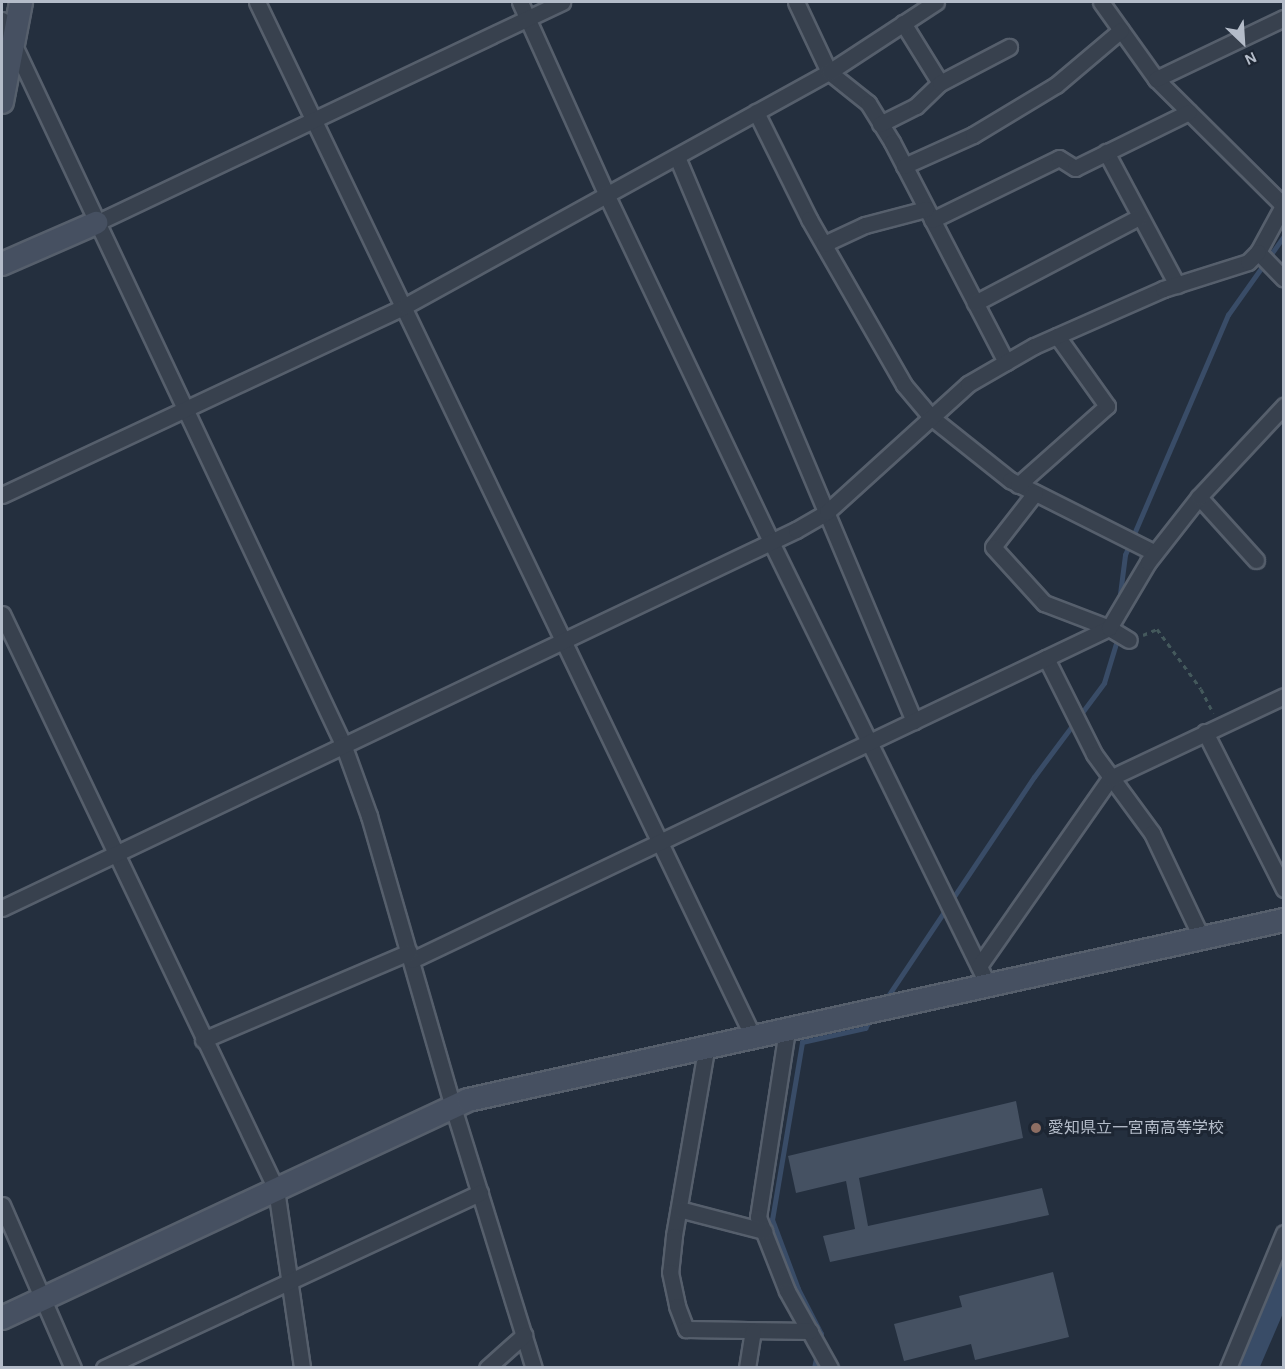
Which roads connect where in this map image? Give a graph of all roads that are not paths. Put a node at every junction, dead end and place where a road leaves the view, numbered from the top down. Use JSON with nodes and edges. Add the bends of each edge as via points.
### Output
{"nodes":[{"id":1,"x":21,"y":2,"type":"edge"},
{"id":2,"x":257,"y":2,"type":"edge"},
{"id":3,"x":519,"y":2,"type":"edge"},
{"id":4,"x":562,"y":2,"type":"edge"},
{"id":5,"x":796,"y":2,"type":"edge"},
{"id":6,"x":936,"y":2,"type":"edge"},
{"id":7,"x":1101,"y":2,"type":"edge"},
{"id":8,"x":527,"y":18,"type":"junction"},
{"id":9,"x":1284,"y":18,"type":"edge"},
{"id":10,"x":2,"y":20,"type":"edge"},
{"id":11,"x":903,"y":23,"type":"junction"},
{"id":12,"x":1121,"y":30,"type":"junction"},
{"id":13,"x":7,"y":37,"type":"edge"},
{"id":14,"x":1009,"y":47,"type":"dead end"},
{"id":15,"x":829,"y":72,"type":"junction"},
{"id":16,"x":1156,"y":79,"type":"junction"},
{"id":17,"x":940,"y":83,"type":"junction"},
{"id":18,"x":2,"y":102,"type":"edge"},
{"id":19,"x":756,"y":112,"type":"junction"},
{"id":20,"x":1189,"y":112,"type":"junction"},
{"id":21,"x":315,"y":121,"type":"junction"},
{"id":22,"x":880,"y":124,"type":"junction"},
{"id":23,"x":1106,"y":152,"type":"junction"},
{"id":24,"x":677,"y":156,"type":"junction"},
{"id":25,"x":904,"y":166,"type":"junction"},
{"id":26,"x":606,"y":196,"type":"junction"},
{"id":27,"x":1283,"y":205,"type":"edge"},
{"id":28,"x":929,"y":214,"type":"junction"},
{"id":29,"x":1139,"y":217,"type":"junction"},
{"id":30,"x":96,"y":223,"type":"junction"},
{"id":31,"x":824,"y":244,"type":"junction"},
{"id":32,"x":1258,"y":252,"type":"junction"},
{"id":33,"x":2,"y":264,"type":"edge"},
{"id":34,"x":1284,"y":279,"type":"edge"},
{"id":35,"x":1177,"y":285,"type":"junction"},
{"id":36,"x":975,"y":303,"type":"junction"},
{"id":37,"x":405,"y":306,"type":"junction"},
{"id":38,"x":1057,"y":336,"type":"junction"},
{"id":39,"x":1006,"y":362,"type":"junction"},
{"id":40,"x":185,"y":409,"type":"junction"},
{"id":41,"x":1282,"y":412,"type":"edge"},
{"id":42,"x":931,"y":417,"type":"junction"},
{"id":43,"x":1018,"y":484,"type":"junction"},
{"id":44,"x":1035,"y":494,"type":"junction"},
{"id":45,"x":2,"y":495,"type":"edge"},
{"id":46,"x":1199,"y":497,"type":"junction"},
{"id":47,"x":827,"y":512,"type":"junction"},
{"id":48,"x":771,"y":542,"type":"junction"},
{"id":49,"x":1155,"y":553,"type":"junction"},
{"id":50,"x":1256,"y":560,"type":"dead end"},
{"id":51,"x":2,"y":614,"type":"edge"},
{"id":52,"x":1109,"y":628,"type":"junction"},
{"id":53,"x":564,"y":640,"type":"junction"},
{"id":54,"x":1129,"y":640,"type":"road end"},
{"id":55,"x":1046,"y":658,"type":"junction"},
{"id":56,"x":1284,"y":696,"type":"edge"},
{"id":57,"x":914,"y":721,"type":"junction"},
{"id":58,"x":1212,"y":729,"type":"junction"},
{"id":59,"x":868,"y":742,"type":"junction"},
{"id":60,"x":343,"y":744,"type":"junction"},
{"id":61,"x":1110,"y":778,"type":"junction"},
{"id":62,"x":659,"y":842,"type":"junction"},
{"id":63,"x":117,"y":854,"type":"junction"},
{"id":64,"x":1284,"y":889,"type":"edge"},
{"id":65,"x":2,"y":908,"type":"edge"},
{"id":66,"x":1284,"y":920,"type":"edge"},
{"id":67,"x":1202,"y":939,"type":"junction"},
{"id":68,"x":410,"y":956,"type":"junction"},
{"id":69,"x":983,"y":974,"type":"junction"},
{"id":70,"x":787,"y":1030,"type":"junction"},
{"id":71,"x":754,"y":1039,"type":"junction"},
{"id":72,"x":203,"y":1040,"type":"junction"},
{"id":73,"x":706,"y":1050,"type":"junction"},
{"id":74,"x":453,"y":1107,"type":"junction"},
{"id":75,"x":276,"y":1189,"type":"junction"},
{"id":76,"x":480,"y":1193,"type":"junction"},
{"id":77,"x":2,"y":1205,"type":"edge"},
{"id":78,"x":679,"y":1209,"type":"junction"},
{"id":79,"x":764,"y":1231,"type":"junction"},
{"id":80,"x":1284,"y":1233,"type":"edge"},
{"id":81,"x":291,"y":1278,"type":"junction"},
{"id":82,"x":45,"y":1297,"type":"junction"},
{"id":83,"x":2,"y":1318,"type":"edge"},
{"id":84,"x":753,"y":1331,"type":"junction"},
{"id":85,"x":810,"y":1331,"type":"junction"},
{"id":86,"x":524,"y":1335,"type":"junction"},
{"id":87,"x":72,"y":1368,"type":"edge"},
{"id":88,"x":104,"y":1368,"type":"edge"},
{"id":89,"x":302,"y":1368,"type":"edge"},
{"id":90,"x":487,"y":1368,"type":"edge"},
{"id":91,"x":534,"y":1368,"type":"edge"},
{"id":92,"x":747,"y":1368,"type":"edge"},
{"id":93,"x":830,"y":1368,"type":"edge"},
{"id":94,"x":1228,"y":1368,"type":"edge"}],
"edges":[{"from":1,"to":13,"type":"street"},
{"from":2,"to":21,"type":"street"},
{"from":3,"to":8,"type":"street"},
{"from":4,"to":8,"type":"street"},
{"from":5,"to":15,"type":"street"},
{"from":6,"to":11,"type":"street"},
{"from":7,"to":12,"type":"street"},
{"from":8,"to":21,"type":"street"},
{"from":8,"to":26,"type":"street"},
{"from":9,"to":16,"type":"street"},
{"from":10,"to":13,"type":"street"},
{"from":11,"to":15,"type":"street"},
{"from":11,"to":17,"type":"street"},
{"from":12,"to":16,"type":"street"},
{"from":12,"to":25,"type":"street","via":[[1056,85],[973,135]]},
{"from":13,"to":18,"type":"street"},
{"from":13,"to":30,"type":"street"},
{"from":14,"to":17,"type":"street"},
{"from":15,"to":19,"type":"street"},
{"from":15,"to":22,"type":"street","via":[[868,103]]},
{"from":16,"to":20,"type":"street"},
{"from":17,"to":22,"type":"street","via":[[916,106]]},
{"from":19,"to":24,"type":"street"},
{"from":19,"to":31,"type":"street"},
{"from":20,"to":23,"type":"street"},
{"from":20,"to":27,"type":"street"},
{"from":21,"to":30,"type":"street"},
{"from":21,"to":37,"type":"street"},
{"from":22,"to":25,"type":"street"},
{"from":23,"to":28,"type":"street","via":[[1075,168],[1059,158]]},
{"from":23,"to":29,"type":"street"},
{"from":24,"to":26,"type":"street"},
{"from":24,"to":47,"type":"street"},
{"from":25,"to":28,"type":"street"},
{"from":26,"to":37,"type":"street"},
{"from":26,"to":48,"type":"street"},
{"from":27,"to":32,"type":"street"},
{"from":28,"to":31,"type":"street","via":[[865,225]]},
{"from":28,"to":36,"type":"street"},
{"from":29,"to":35,"type":"street"},
{"from":29,"to":36,"type":"street"},
{"from":30,"to":33,"type":"street"},
{"from":30,"to":40,"type":"street"},
{"from":31,"to":42,"type":"street","via":[[904,385]]},
{"from":32,"to":34,"type":"street"},
{"from":32,"to":35,"type":"street","via":[[1248,262]]},
{"from":35,"to":38,"type":"street"},
{"from":36,"to":39,"type":"street"},
{"from":37,"to":40,"type":"street"},
{"from":37,"to":53,"type":"street"},
{"from":38,"to":39,"type":"street"},
{"from":38,"to":43,"type":"street","via":[[1107,406]]},
{"from":39,"to":42,"type":"street","via":[[968,384]]},
{"from":40,"to":45,"type":"street"},
{"from":40,"to":60,"type":"street","via":[[249,552]]},
{"from":41,"to":46,"type":"street"},
{"from":42,"to":43,"type":"street"},
{"from":42,"to":47,"type":"street"},
{"from":43,"to":44,"type":"street"},
{"from":44,"to":49,"type":"street"},
{"from":44,"to":52,"type":"street","via":[[993,547],[1044,603]]},
{"from":46,"to":49,"type":"street"},
{"from":46,"to":50,"type":"street"},
{"from":47,"to":48,"type":"street"},
{"from":47,"to":57,"type":"street"},
{"from":48,"to":53,"type":"street"},
{"from":48,"to":59,"type":"street"},
{"from":49,"to":52,"type":"street"},
{"from":51,"to":63,"type":"street"},
{"from":52,"to":54,"type":"street"},
{"from":52,"to":55,"type":"street"},
{"from":53,"to":60,"type":"street"},
{"from":53,"to":62,"type":"street"},
{"from":55,"to":57,"type":"street"},
{"from":55,"to":61,"type":"street"},
{"from":56,"to":58,"type":"street"},
{"from":57,"to":59,"type":"street"},
{"from":58,"to":61,"type":"street"},
{"from":58,"to":64,"type":"street"},
{"from":59,"to":62,"type":"street"},
{"from":59,"to":69,"type":"street"},
{"from":60,"to":63,"type":"street"},
{"from":60,"to":68,"type":"street"},
{"from":61,"to":67,"type":"street","via":[[1152,833]]},
{"from":61,"to":69,"type":"street"},
{"from":62,"to":68,"type":"street"},
{"from":62,"to":71,"type":"street"},
{"from":63,"to":65,"type":"street"},
{"from":63,"to":72,"type":"street"},
{"from":66,"to":67,"type":"street"},
{"from":67,"to":69,"type":"street"},
{"from":68,"to":72,"type":"street"},
{"from":68,"to":74,"type":"street"},
{"from":69,"to":70,"type":"street"},
{"from":70,"to":71,"type":"street"},
{"from":70,"to":79,"type":"street","via":[[758,1217]]},
{"from":71,"to":73,"type":"street"},
{"from":72,"to":75,"type":"street"},
{"from":73,"to":74,"type":"street","via":[[468,1100]]},
{"from":73,"to":78,"type":"street"},
{"from":74,"to":75,"type":"street"},
{"from":74,"to":76,"type":"street"},
{"from":75,"to":81,"type":"street"},
{"from":75,"to":82,"type":"street"},
{"from":76,"to":81,"type":"street"},
{"from":76,"to":86,"type":"street"},
{"from":77,"to":82,"type":"street"},
{"from":78,"to":79,"type":"street"},
{"from":78,"to":84,"type":"street","via":[[670,1272],[686,1329]]},
{"from":79,"to":85,"type":"street","via":[[787,1291]]},
{"from":80,"to":94,"type":"street"},
{"from":81,"to":88,"type":"street"},
{"from":81,"to":89,"type":"street"},
{"from":82,"to":83,"type":"street"},
{"from":82,"to":87,"type":"street"},
{"from":84,"to":85,"type":"street"},
{"from":84,"to":92,"type":"street"},
{"from":85,"to":93,"type":"street"},
{"from":86,"to":90,"type":"street"},
{"from":86,"to":91,"type":"street"}]}
